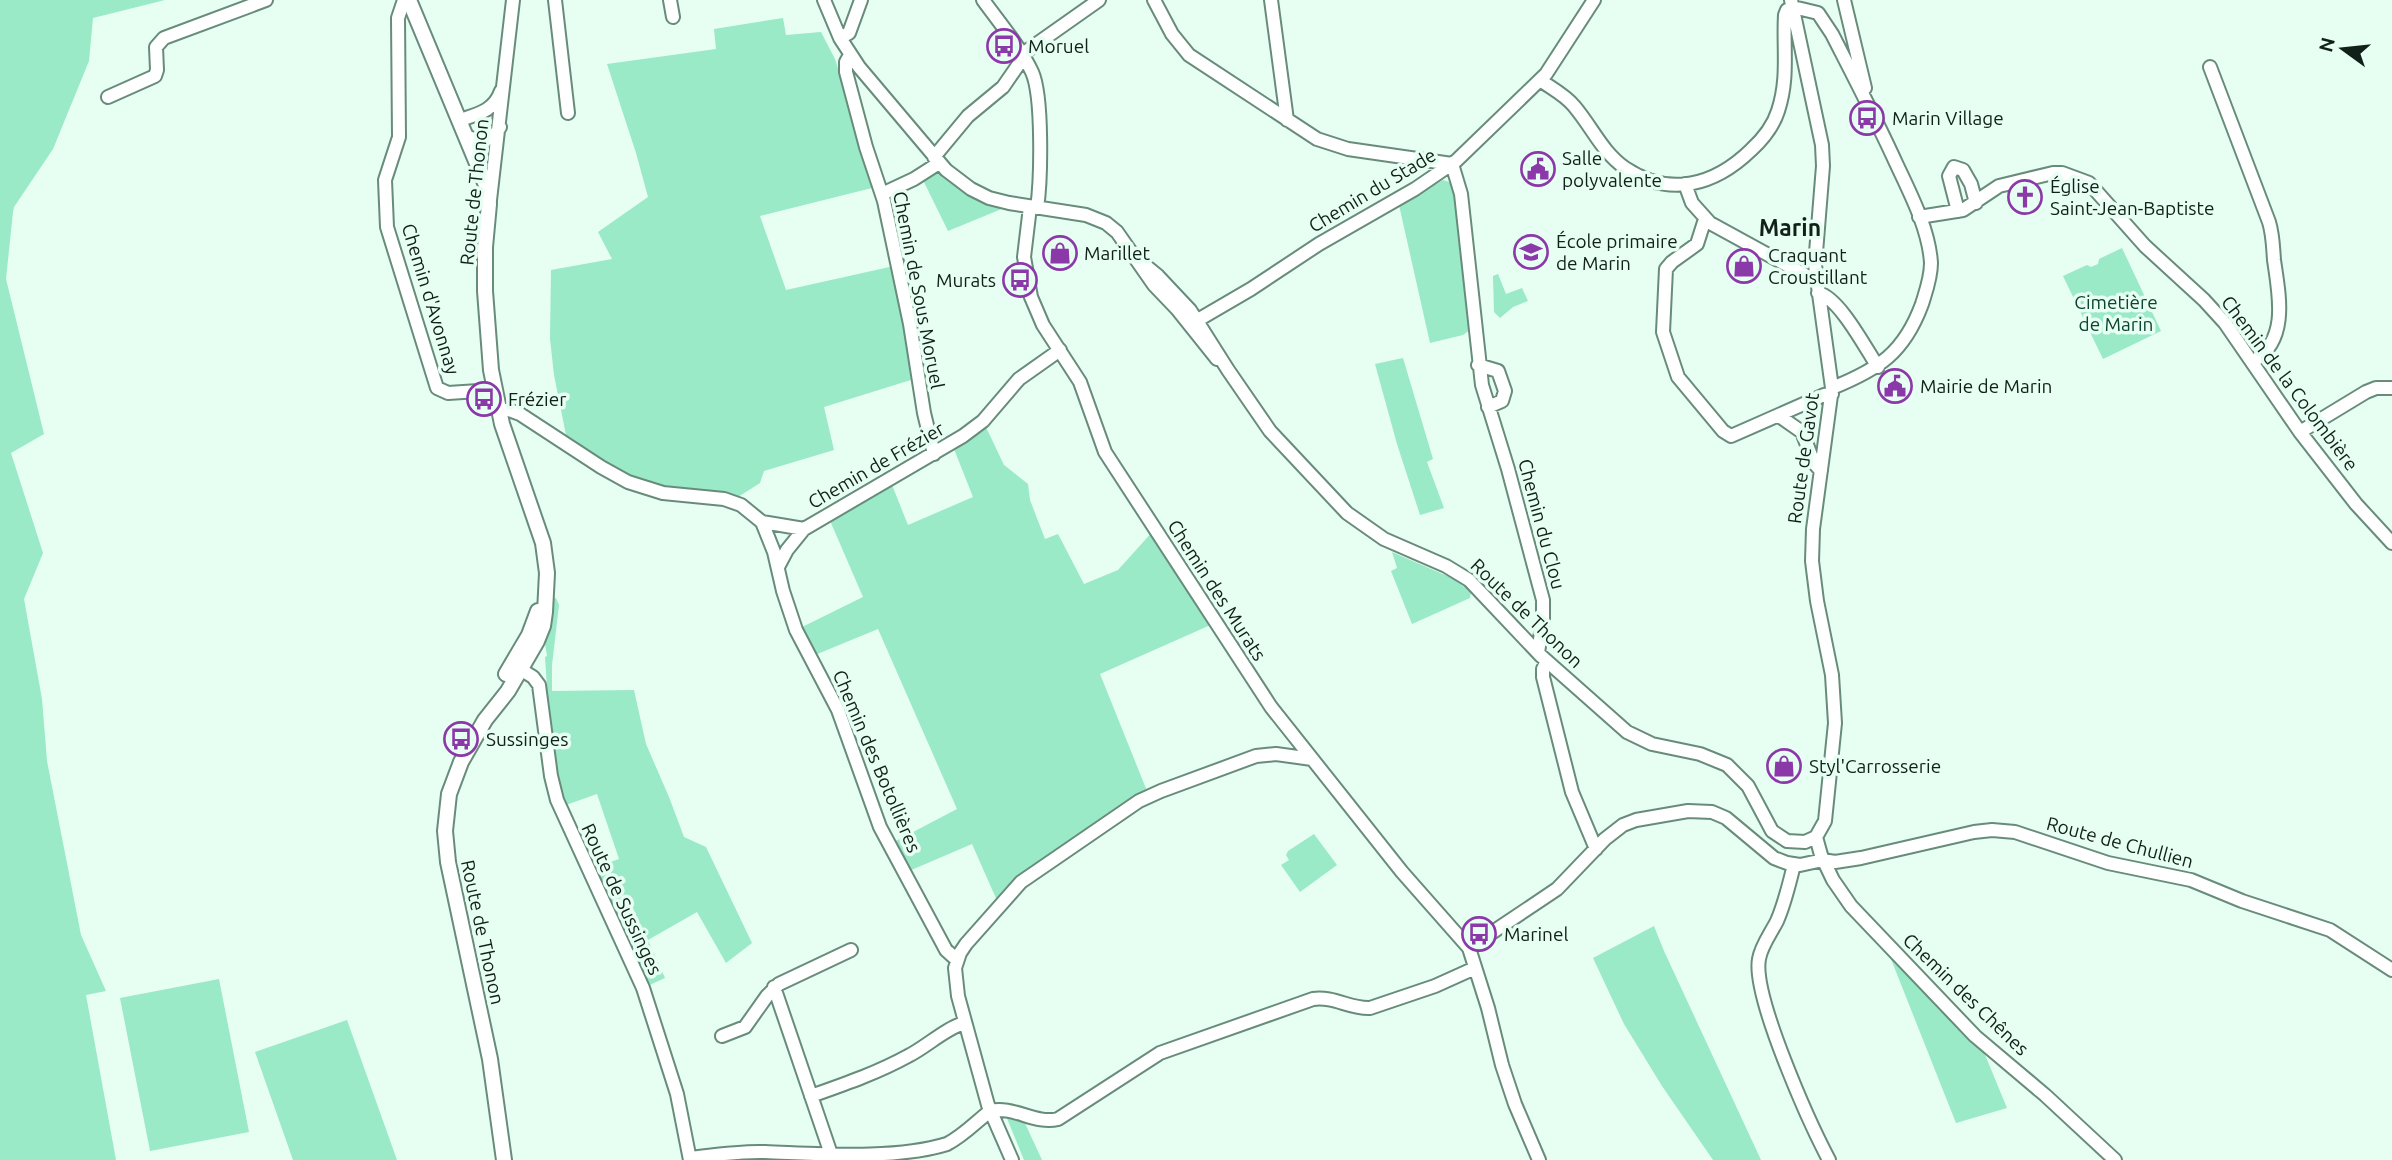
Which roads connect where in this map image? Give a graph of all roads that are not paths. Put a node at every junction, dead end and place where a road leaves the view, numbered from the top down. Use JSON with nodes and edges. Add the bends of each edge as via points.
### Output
{"nodes":[{"id":1,"x":266,"y":0,"type":"edge"},
{"id":2,"x":406,"y":0,"type":"edge"},
{"id":3,"x":513,"y":0,"type":"edge"},
{"id":4,"x":555,"y":0,"type":"edge"},
{"id":5,"x":670,"y":0,"type":"edge"},
{"id":6,"x":824,"y":0,"type":"edge"},
{"id":7,"x":861,"y":0,"type":"edge"},
{"id":8,"x":983,"y":0,"type":"edge"},
{"id":9,"x":1099,"y":0,"type":"edge"},
{"id":10,"x":1154,"y":0,"type":"edge"},
{"id":11,"x":1271,"y":0,"type":"edge"},
{"id":12,"x":1594,"y":0,"type":"edge"},
{"id":13,"x":1844,"y":0,"type":"edge"},
{"id":14,"x":1792,"y":3,"type":"edge"},
{"id":15,"x":673,"y":17,"type":"dead end"},
{"id":16,"x":840,"y":38,"type":"junction"},
{"id":17,"x":850,"y":55,"type":"junction"},
{"id":18,"x":1022,"y":57,"type":"junction"},
{"id":19,"x":2210,"y":66,"type":"dead end"},
{"id":20,"x":1540,"y":80,"type":"junction"},
{"id":21,"x":502,"y":88,"type":"junction"},
{"id":22,"x":108,"y":97,"type":"dead end"},
{"id":23,"x":1864,"y":97,"type":"junction"},
{"id":24,"x":568,"y":113,"type":"dead end"},
{"id":25,"x":460,"y":120,"type":"junction"},
{"id":26,"x":1287,"y":120,"type":"junction"},
{"id":27,"x":500,"y":127,"type":"junction"},
{"id":28,"x":467,"y":136,"type":"junction"},
{"id":29,"x":937,"y":160,"type":"junction"},
{"id":30,"x":1452,"y":164,"type":"junction"},
{"id":31,"x":1685,"y":184,"type":"junction"},
{"id":32,"x":882,"y":194,"type":"junction"},
{"id":33,"x":1976,"y":203,"type":"junction"},
{"id":34,"x":1033,"y":207,"type":"junction"},
{"id":35,"x":488,"y":211,"type":"junction"},
{"id":36,"x":1958,"y":211,"type":"junction"},
{"id":37,"x":1919,"y":218,"type":"junction"},
{"id":38,"x":1705,"y":219,"type":"junction"},
{"id":39,"x":1816,"y":278,"type":"junction"},
{"id":40,"x":1818,"y":293,"type":"junction"},
{"id":41,"x":1194,"y":323,"type":"junction"},
{"id":42,"x":1060,"y":349,"type":"junction"},
{"id":43,"x":2254,"y":361,"type":"junction"},
{"id":44,"x":1478,"y":365,"type":"junction"},
{"id":45,"x":1878,"y":367,"type":"junction"},
{"id":46,"x":2392,"y":388,"type":"edge"},
{"id":47,"x":494,"y":390,"type":"junction"},
{"id":48,"x":1832,"y":391,"type":"junction"},
{"id":49,"x":1488,"y":407,"type":"junction"},
{"id":50,"x":498,"y":411,"type":"junction"},
{"id":51,"x":1779,"y":416,"type":"junction"},
{"id":52,"x":2301,"y":432,"type":"junction"},
{"id":53,"x":934,"y":454,"type":"junction"},
{"id":54,"x":1821,"y":471,"type":"junction"},
{"id":55,"x":762,"y":522,"type":"junction"},
{"id":56,"x":804,"y":529,"type":"junction"},
{"id":57,"x":2392,"y":543,"type":"edge"},
{"id":58,"x":778,"y":567,"type":"junction"},
{"id":59,"x":1542,"y":657,"type":"junction"},
{"id":60,"x":516,"y":666,"type":"junction"},
{"id":61,"x":1312,"y":760,"type":"junction"},
{"id":62,"x":1816,"y":837,"type":"junction"},
{"id":63,"x":1596,"y":849,"type":"junction"},
{"id":64,"x":1823,"y":860,"type":"junction"},
{"id":65,"x":1794,"y":865,"type":"junction"},
{"id":66,"x":1469,"y":948,"type":"junction"},
{"id":67,"x":851,"y":950,"type":"dead end"},
{"id":68,"x":957,"y":960,"type":"junction"},
{"id":69,"x":1475,"y":968,"type":"junction"},
{"id":70,"x":2392,"y":970,"type":"edge"},
{"id":71,"x":774,"y":987,"type":"junction"},
{"id":72,"x":964,"y":1023,"type":"junction"},
{"id":73,"x":722,"y":1036,"type":"dead end"},
{"id":74,"x":811,"y":1096,"type":"junction"},
{"id":75,"x":990,"y":1111,"type":"junction"},
{"id":76,"x":832,"y":1157,"type":"junction"},
{"id":77,"x":690,"y":1159,"type":"edge"},
{"id":78,"x":504,"y":1160,"type":"edge"},
{"id":79,"x":1012,"y":1160,"type":"edge"},
{"id":80,"x":1539,"y":1160,"type":"edge"},
{"id":81,"x":1829,"y":1160,"type":"edge"},
{"id":82,"x":2115,"y":1160,"type":"edge"}],
"edges":[{"from":1,"to":22,"type":"street","via":[[164,38],[156,47],[155,76]]},
{"from":2,"to":25,"type":"main road"},
{"from":2,"to":47,"type":"street","name":"Chemin d'Avonnay","via":[[398,18],[399,138],[385,180],[387,227],[437,388],[448,393]]},
{"from":3,"to":21,"type":"street","name":"Route de Thonon"},
{"from":4,"to":24,"type":"street"},
{"from":5,"to":15,"type":"street"},
{"from":6,"to":16,"type":"street","name":"Route de Thonon"},
{"from":7,"to":16,"type":"street","via":[[849,33]]},
{"from":8,"to":18,"type":"street","name":"Chemin des Murats"},
{"from":9,"to":18,"type":"street"},
{"from":10,"to":26,"type":"street","via":[[1189,55]]},
{"from":11,"to":26,"type":"street"},
{"from":12,"to":20,"type":"street","name":"Chemin du Stade"},
{"from":13,"to":23,"type":"street","via":[[1865,82]]},
{"from":14,"to":23,"type":"street","via":[[1822,17]]},
{"from":14,"to":31,"type":"street","via":[[1785,19],[1786,69],[1775,120],[1762,140],[1721,174]]},
{"from":14,"to":39,"type":"street","name":"Route de Gavot","via":[[1822,145]]},
{"from":16,"to":17,"type":"street","name":"Route de Thonon"},
{"from":17,"to":29,"type":"street","name":"Route de Thonon"},
{"from":17,"to":32,"type":"street","name":"Chemin de Sous Moruel","via":[[847,78]]},
{"from":18,"to":29,"type":"street","via":[[1003,87],[968,116]]},
{"from":18,"to":34,"type":"street","name":"Chemin des Murats","via":[[1037,89],[1040,148]]},
{"from":19,"to":43,"type":"street","via":[[2273,237],[2280,291],[2278,325],[2270,346]]},
{"from":20,"to":30,"type":"street","name":"Chemin du Stade"},
{"from":20,"to":31,"type":"street","via":[[1574,106],[1603,147],[1625,168],[1658,182]]},
{"from":21,"to":25,"type":"street","via":[[493,106]]},
{"from":21,"to":27,"type":"street","name":"Route de Thonon"},
{"from":23,"to":37,"type":"street"},
{"from":25,"to":28,"type":"main road"},
{"from":26,"to":30,"type":"street","via":[[1335,146]]},
{"from":27,"to":28,"type":"street","via":[[484,141]]},
{"from":27,"to":35,"type":"street","name":"Route de Thonon"},
{"from":28,"to":35,"type":"main road","via":[[486,185]]},
{"from":29,"to":32,"type":"street","via":[[914,179]]},
{"from":29,"to":34,"type":"street","name":"Route de Thonon","via":[[980,194]]},
{"from":30,"to":41,"type":"street","name":"Chemin du Stade"},
{"from":30,"to":44,"type":"street","name":"Chemin du Clou","via":[[1461,194]]},
{"from":31,"to":38,"type":"street"},
{"from":32,"to":53,"type":"street","name":"Chemin de Sous Moruel"},
{"from":33,"to":36,"type":"street"},
{"from":33,"to":36,"type":"street","via":[[1963,170],[1954,167],[1949,176]]},
{"from":33,"to":43,"type":"street","name":"Chemin de la Colombière","via":[[1999,186],[2057,173],[2083,180],[2215,311]]},
{"from":34,"to":41,"type":"street","name":"Route de Thonon","via":[[1100,219],[1172,290]]},
{"from":34,"to":42,"type":"street","name":"Chemin des Murats","via":[[1024,243],[1027,278],[1040,318]]},
{"from":35,"to":47,"type":"main road","name":"Route de Thonon","via":[[485,291]]},
{"from":36,"to":37,"type":"street"},
{"from":37,"to":45,"type":"street","via":[[1930,257],[1928,284],[1908,335]]},
{"from":38,"to":39,"type":"street"},
{"from":38,"to":51,"type":"street","via":[[1697,244],[1672,262],[1665,274],[1663,332],[1672,365],[1728,435]]},
{"from":39,"to":40,"type":"street","name":"Route de Gavot"},
{"from":40,"to":45,"type":"street","via":[[1844,316]]},
{"from":40,"to":48,"type":"street","name":"Route de Gavot"},
{"from":41,"to":59,"type":"street","name":"Route de Thonon","via":[[1283,447],[1347,513],[1384,539],[1469,580]]},
{"from":42,"to":53,"type":"street","name":"Chemin de Frézier","via":[[1019,379],[978,425]]},
{"from":42,"to":61,"type":"street","name":"Chemin des Murats","via":[[1080,382],[1114,468],[1258,688]]},
{"from":43,"to":52,"type":"street","name":"Chemin de la Colombière"},
{"from":44,"to":49,"type":"street","name":"Chemin du Clou"},
{"from":44,"to":49,"type":"street","via":[[1498,371],[1505,391],[1502,401]]},
{"from":45,"to":48,"type":"street"},
{"from":46,"to":52,"type":"street","via":[[2366,392]]},
{"from":47,"to":50,"type":"main road","name":"Route de Thonon"},
{"from":48,"to":51,"type":"street"},
{"from":48,"to":54,"type":"street","name":"Route de Gavot"},
{"from":49,"to":59,"type":"street","name":"Chemin du Clou","via":[[1542,594]]},
{"from":50,"to":55,"type":"street","name":"Chemin de Frézier","via":[[520,414],[628,482],[663,493],[732,501]]},
{"from":50,"to":60,"type":"main road","name":"Route de Thonon","via":[[541,534],[546,563],[543,626]]},
{"from":51,"to":54,"type":"street","via":[[1802,432]]},
{"from":52,"to":57,"type":"street","name":"Chemin de la Colombière"},
{"from":53,"to":56,"type":"street","name":"Chemin de Frézier"},
{"from":54,"to":62,"type":"street","name":"Route de Gavot","via":[[1812,567],[1835,707],[1826,814]]},
{"from":55,"to":56,"type":"street","name":"Chemin de Frézier"},
{"from":55,"to":58,"type":"street","name":"Chemin des Botollières"},
{"from":56,"to":58,"type":"street"},
{"from":58,"to":68,"type":"street","name":"Chemin des Botollières","via":[[796,630],[838,710],[880,827],[946,950]]},
{"from":59,"to":62,"type":"street","name":"Route de Thonon","via":[[1635,737],[1718,760],[1735,771],[1748,786],[1768,827],[1781,839],[1799,843]]},
{"from":59,"to":63,"type":"street","name":"Chemin du Clou","via":[[1542,673],[1575,801]]},
{"from":60,"to":77,"type":"street","name":"Route de Sussinges","via":[[539,685],[556,800],[643,988],[677,1094]]},
{"from":60,"to":78,"type":"main road","name":"Route de Thonon","via":[[505,696],[485,720],[456,774],[445,831],[495,1086]]},
{"from":61,"to":66,"type":"street","name":"Chemin des Murats"},
{"from":61,"to":68,"type":"street","via":[[1256,756],[1139,802],[1021,882]]},
{"from":62,"to":64,"type":"street","name":"Chemin des Chênes"},
{"from":63,"to":65,"type":"street","via":[[1629,822],[1704,810],[1726,818],[1774,858]]},
{"from":63,"to":66,"type":"street","via":[[1558,889]]},
{"from":64,"to":65,"type":"street","name":"Route de Chullien"},
{"from":64,"to":70,"type":"street","name":"Route de Chullien","via":[[1861,858],[1974,832],[2015,832],[2108,863],[2191,880],[2311,923],[2337,934]]},
{"from":64,"to":82,"type":"street","name":"Chemin des Chênes","via":[[1851,906],[1963,1024]]},
{"from":65,"to":81,"type":"street","via":[[1758,971],[1770,1021]]},
{"from":66,"to":69,"type":"street"},
{"from":67,"to":71,"type":"street"},
{"from":68,"to":72,"type":"street","via":[[955,978]]},
{"from":69,"to":75,"type":"street","via":[[1370,1008],[1328,998],[1307,1001],[1169,1050],[1058,1119]]},
{"from":69,"to":80,"type":"street","via":[[1502,1065]]},
{"from":71,"to":73,"type":"street","via":[[742,1030]]},
{"from":71,"to":74,"type":"street"},
{"from":72,"to":74,"type":"street","via":[[892,1065]]},
{"from":72,"to":75,"type":"street"},
{"from":74,"to":76,"type":"street"},
{"from":75,"to":76,"type":"street","via":[[956,1138],[934,1148],[880,1157]]},
{"from":75,"to":79,"type":"street"},
{"from":76,"to":77,"type":"street","via":[[754,1152]]}]}
